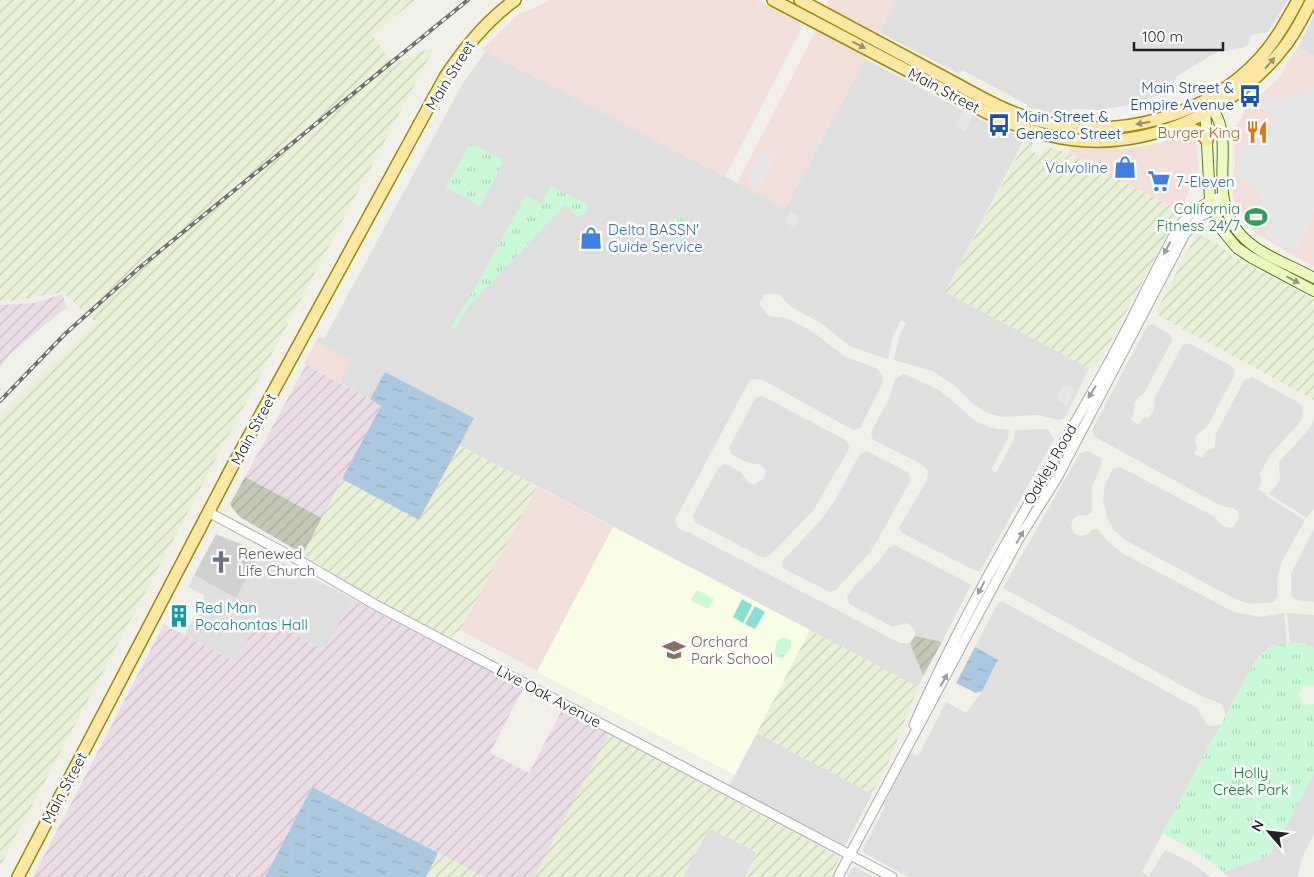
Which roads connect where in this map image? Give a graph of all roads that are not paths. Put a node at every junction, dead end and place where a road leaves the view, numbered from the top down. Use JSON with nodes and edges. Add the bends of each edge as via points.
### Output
{"nodes":[{"id":1,"x":515,"y":0,"type":"edge"},
{"id":2,"x":773,"y":0,"type":"edge"},
{"id":3,"x":800,"y":0,"type":"edge"},
{"id":4,"x":1298,"y":0,"type":"edge"},
{"id":5,"x":1312,"y":0,"type":"edge"},
{"id":6,"x":1205,"y":100,"type":"junction"},
{"id":7,"x":1209,"y":112,"type":"junction"},
{"id":8,"x":1174,"y":126,"type":"junction"},
{"id":9,"x":1207,"y":141,"type":"junction"},
{"id":10,"x":1223,"y":200,"type":"junction"},
{"id":11,"x":1212,"y":205,"type":"junction"},
{"id":12,"x":1314,"y":278,"type":"edge"},
{"id":13,"x":1314,"y":291,"type":"edge"},
{"id":14,"x":208,"y":512,"type":"junction"},
{"id":15,"x":850,"y":855,"type":"junction"},
{"id":16,"x":18,"y":877,"type":"edge"},
{"id":17,"x":838,"y":877,"type":"edge"},
{"id":18,"x":892,"y":877,"type":"edge"}],
"edges":[{"from":1,"to":14,"type":"main road","name":"Main Street","via":[[477,34],[446,77]]},
{"from":2,"to":8,"type":"main road","name":"Main Street","one_way":true,"via":[[983,111],[1024,128],[1064,138],[1091,140],[1119,139]]},
{"from":6,"to":3,"type":"main road","name":"Main Street","one_way":true,"via":[[1163,118],[1114,127],[1039,121],[979,95]]},
{"from":4,"to":6,"type":"main road","name":"Main Street","via":[[1260,58]]},
{"from":7,"to":5,"type":"main road","name":"Main Street","one_way":true,"via":[[1264,71],[1286,45]]},
{"from":6,"to":7,"type":"main road"},
{"from":7,"to":8,"type":"main road","name":"Main Street"},
{"from":7,"to":9,"type":"main road"},
{"from":7,"to":10,"type":"main road","via":[[1223,141]]},
{"from":8,"to":9,"type":"main road","via":[[1194,128],[1202,132]]},
{"from":9,"to":11,"type":"main road"},
{"from":10,"to":11,"type":"street","name":"Oakley Road"},
{"from":10,"to":12,"type":"main road","via":[[1235,228],[1250,243]]},
{"from":11,"to":13,"type":"main road","one_way":true,"via":[[1222,230],[1237,248]]},
{"from":11,"to":15,"type":"street","name":"Oakley Road","via":[[1200,205],[1186,217],[1170,242],[1109,363],[1020,517],[946,656],[903,753]]},
{"from":14,"to":15,"type":"street","name":"Live Oak Avenue","via":[[374,604]]},
{"from":14,"to":16,"type":"main road","name":"Main Street"},
{"from":15,"to":17,"type":"street","name":"Oakley Road"},
{"from":15,"to":18,"type":"street","name":"Live Oak Avenue"}]}
